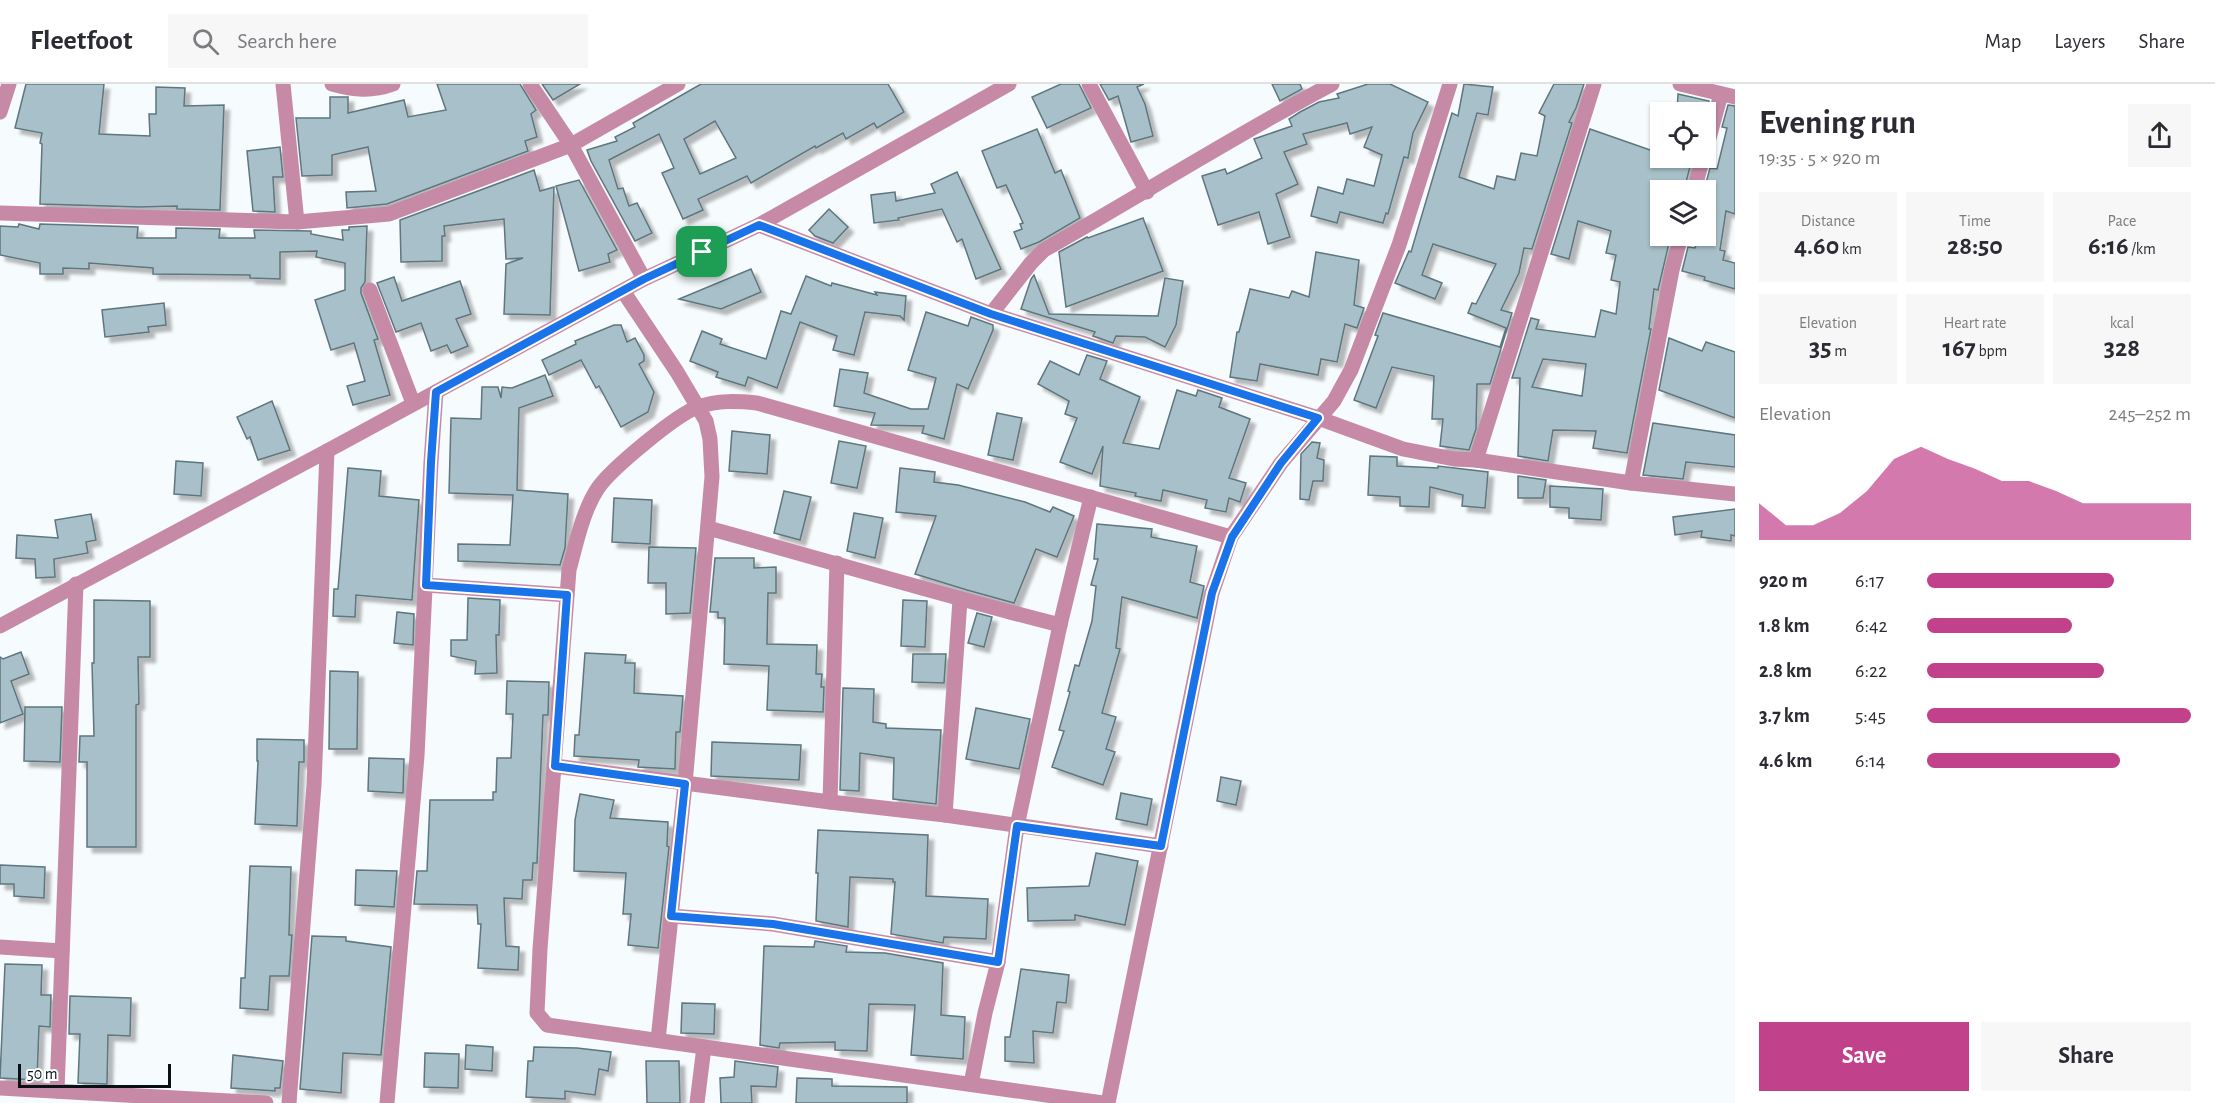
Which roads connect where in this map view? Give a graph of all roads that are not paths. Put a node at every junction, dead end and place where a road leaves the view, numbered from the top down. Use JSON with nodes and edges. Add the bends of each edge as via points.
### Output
{"nodes":[{"id":1,"x":9,"y":84,"type":"edge"},
{"id":2,"x":283,"y":84,"type":"edge"},
{"id":3,"x":332,"y":84,"type":"edge"},
{"id":4,"x":393,"y":84,"type":"edge"},
{"id":5,"x":530,"y":84,"type":"edge"},
{"id":6,"x":678,"y":84,"type":"edge"},
{"id":7,"x":1010,"y":84,"type":"edge"},
{"id":8,"x":1089,"y":84,"type":"edge"},
{"id":9,"x":1332,"y":84,"type":"edge"},
{"id":10,"x":1450,"y":84,"type":"edge"},
{"id":11,"x":1594,"y":84,"type":"edge"},
{"id":12,"x":1680,"y":84,"type":"edge"},
{"id":13,"x":1728,"y":95,"type":"edge"},
{"id":14,"x":0,"y":112,"type":"edge"},
{"id":15,"x":1716,"y":124,"type":"edge"},
{"id":16,"x":571,"y":145,"type":"junction"},
{"id":17,"x":1147,"y":192,"type":"junction"},
{"id":18,"x":0,"y":213,"type":"edge"},
{"id":19,"x":297,"y":222,"type":"junction"},
{"id":20,"x":759,"y":225,"type":"junction"},
{"id":21,"x":1678,"y":246,"type":"edge"},
{"id":22,"x":644,"y":279,"type":"junction"},
{"id":23,"x":370,"y":290,"type":"dead end"},
{"id":24,"x":623,"y":291,"type":"junction"},
{"id":25,"x":991,"y":314,"type":"junction"},
{"id":26,"x":436,"y":392,"type":"junction"},
{"id":27,"x":413,"y":404,"type":"junction"},
{"id":28,"x":696,"y":407,"type":"junction"},
{"id":29,"x":1318,"y":418,"type":"junction"},
{"id":30,"x":327,"y":451,"type":"junction"},
{"id":31,"x":1476,"y":460,"type":"junction"},
{"id":32,"x":1631,"y":483,"type":"junction"},
{"id":33,"x":1735,"y":494,"type":"edge"},
{"id":34,"x":1091,"y":497,"type":"junction"},
{"id":35,"x":708,"y":528,"type":"junction"},
{"id":36,"x":1232,"y":537,"type":"junction"},
{"id":37,"x":837,"y":563,"type":"junction"},
{"id":38,"x":76,"y":584,"type":"junction"},
{"id":39,"x":426,"y":585,"type":"junction"},
{"id":40,"x":567,"y":595,"type":"junction"},
{"id":41,"x":960,"y":600,"type":"junction"},
{"id":42,"x":1060,"y":625,"type":"junction"},
{"id":43,"x":0,"y":626,"type":"edge"},
{"id":44,"x":555,"y":766,"type":"junction"},
{"id":45,"x":685,"y":784,"type":"junction"},
{"id":46,"x":830,"y":802,"type":"junction"},
{"id":47,"x":945,"y":815,"type":"junction"},
{"id":48,"x":1017,"y":826,"type":"junction"},
{"id":49,"x":1161,"y":846,"type":"junction"},
{"id":50,"x":671,"y":916,"type":"junction"},
{"id":51,"x":0,"y":947,"type":"edge"},
{"id":52,"x":62,"y":951,"type":"junction"},
{"id":53,"x":998,"y":962,"type":"junction"},
{"id":54,"x":658,"y":1040,"type":"junction"},
{"id":55,"x":704,"y":1047,"type":"junction"},
{"id":56,"x":971,"y":1084,"type":"junction"},
{"id":57,"x":0,"y":1088,"type":"edge"},
{"id":58,"x":57,"y":1091,"type":"junction"},
{"id":59,"x":266,"y":1103,"type":"edge"},
{"id":60,"x":289,"y":1103,"type":"edge"},
{"id":61,"x":387,"y":1103,"type":"edge"},
{"id":62,"x":697,"y":1103,"type":"edge"},
{"id":63,"x":1106,"y":1103,"type":"edge"}],
"edges":[{"from":1,"to":14,"type":"street"},
{"from":2,"to":19,"type":"street"},
{"from":3,"to":4,"type":"street","via":[[376,90]]},
{"from":5,"to":16,"type":"street"},
{"from":6,"to":16,"type":"street"},
{"from":7,"to":20,"type":"street"},
{"from":8,"to":17,"type":"street"},
{"from":9,"to":17,"type":"street"},
{"from":10,"to":29,"type":"street","via":[[1399,245],[1351,370],[1334,401]]},
{"from":11,"to":31,"type":"street"},
{"from":12,"to":13,"type":"street"},
{"from":13,"to":15,"type":"street"},
{"from":16,"to":19,"type":"street","via":[[389,214]]},
{"from":16,"to":22,"type":"street"},
{"from":17,"to":25,"type":"street","via":[[1044,250]]},
{"from":18,"to":19,"type":"street"},
{"from":20,"to":22,"type":"street"},
{"from":20,"to":25,"type":"street"},
{"from":21,"to":32,"type":"street"},
{"from":22,"to":24,"type":"street"},
{"from":23,"to":27,"type":"street"},
{"from":24,"to":26,"type":"street"},
{"from":24,"to":28,"type":"street"},
{"from":25,"to":29,"type":"street"},
{"from":26,"to":27,"type":"street"},
{"from":26,"to":39,"type":"street"},
{"from":27,"to":30,"type":"street"},
{"from":28,"to":34,"type":"street","via":[[725,400],[757,403]]},
{"from":28,"to":35,"type":"street","via":[[706,421],[710,439]]},
{"from":28,"to":40,"type":"street","via":[[625,459],[598,488],[582,524],[569,570]]},
{"from":29,"to":31,"type":"street","via":[[1403,449]]},
{"from":29,"to":36,"type":"street","via":[[1281,463]]},
{"from":30,"to":38,"type":"street"},
{"from":30,"to":60,"type":"street","via":[[314,785]]},
{"from":31,"to":32,"type":"street"},
{"from":32,"to":33,"type":"street"},
{"from":34,"to":36,"type":"street"},
{"from":34,"to":42,"type":"street"},
{"from":35,"to":37,"type":"street"},
{"from":35,"to":45,"type":"street"},
{"from":36,"to":49,"type":"street","via":[[1212,593]]},
{"from":37,"to":41,"type":"street"},
{"from":37,"to":46,"type":"street"},
{"from":38,"to":43,"type":"street"},
{"from":38,"to":52,"type":"street"},
{"from":39,"to":40,"type":"street"},
{"from":39,"to":61,"type":"street","via":[[417,756]]},
{"from":40,"to":44,"type":"street"},
{"from":41,"to":42,"type":"street"},
{"from":41,"to":47,"type":"street"},
{"from":42,"to":48,"type":"street"},
{"from":44,"to":45,"type":"street"},
{"from":44,"to":54,"type":"street","via":[[537,1013],[546,1025]]},
{"from":45,"to":46,"type":"street"},
{"from":45,"to":50,"type":"street"},
{"from":46,"to":47,"type":"street"},
{"from":47,"to":48,"type":"street"},
{"from":48,"to":49,"type":"street"},
{"from":48,"to":53,"type":"street"},
{"from":49,"to":63,"type":"street"},
{"from":50,"to":53,"type":"street","via":[[773,924]]},
{"from":50,"to":54,"type":"street"},
{"from":51,"to":52,"type":"street"},
{"from":52,"to":58,"type":"street"},
{"from":53,"to":56,"type":"street"},
{"from":54,"to":55,"type":"street"},
{"from":55,"to":56,"type":"street"},
{"from":55,"to":62,"type":"street"},
{"from":56,"to":63,"type":"street"},
{"from":57,"to":58,"type":"street"},
{"from":58,"to":59,"type":"street"}]}
